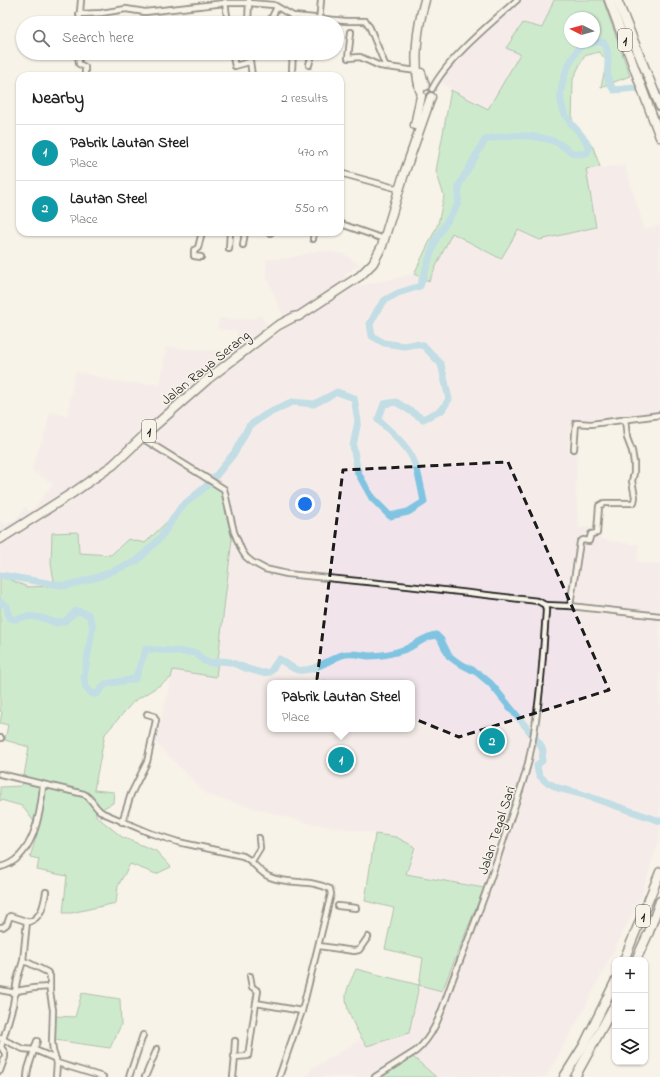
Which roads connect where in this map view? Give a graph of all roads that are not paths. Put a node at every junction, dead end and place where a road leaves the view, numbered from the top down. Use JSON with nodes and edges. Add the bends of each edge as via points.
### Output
{"nodes":[{"id":1,"x":81,"y":0,"type":"edge"},
{"id":2,"x":321,"y":0,"type":"edge"},
{"id":3,"x":425,"y":0,"type":"edge"},
{"id":4,"x":516,"y":0,"type":"edge"},
{"id":5,"x":609,"y":0,"type":"edge"},
{"id":6,"x":617,"y":0,"type":"edge"},
{"id":7,"x":224,"y":2,"type":"edge"},
{"id":8,"x":249,"y":2,"type":"edge"},
{"id":9,"x":203,"y":3,"type":"edge"},
{"id":10,"x":277,"y":7,"type":"junction"},
{"id":11,"x":79,"y":14,"type":"joint"},
{"id":12,"x":227,"y":16,"type":"edge"},
{"id":13,"x":248,"y":16,"type":"edge"},
{"id":14,"x":272,"y":16,"type":"edge"},
{"id":15,"x":292,"y":16,"type":"edge"},
{"id":16,"x":319,"y":16,"type":"edge"},
{"id":17,"x":344,"y":21,"type":"edge"},
{"id":18,"x":351,"y":32,"type":"dead end"},
{"id":19,"x":419,"y":34,"type":"junction"},
{"id":20,"x":79,"y":60,"type":"edge"},
{"id":21,"x":234,"y":60,"type":"edge"},
{"id":22,"x":293,"y":60,"type":"edge"},
{"id":23,"x":310,"y":60,"type":"edge"},
{"id":24,"x":249,"y":62,"type":"joint"},
{"id":25,"x":310,"y":65,"type":"dead end"},
{"id":26,"x":386,"y":67,"type":"junction"},
{"id":27,"x":292,"y":70,"type":"dead end"},
{"id":28,"x":417,"y":71,"type":"junction"},
{"id":29,"x":85,"y":72,"type":"edge"},
{"id":30,"x":251,"y":72,"type":"edge"},
{"id":31,"x":426,"y":92,"type":"junction"},
{"id":32,"x":660,"y":106,"type":"edge"},
{"id":33,"x":660,"y":137,"type":"edge"},
{"id":34,"x":412,"y":143,"type":"junction"},
{"id":35,"x":344,"y":174,"type":"edge"},
{"id":36,"x":395,"y":188,"type":"junction"},
{"id":37,"x":344,"y":225,"type":"edge"},
{"id":38,"x":201,"y":236,"type":"edge"},
{"id":39,"x":230,"y":236,"type":"edge"},
{"id":40,"x":244,"y":236,"type":"edge"},
{"id":41,"x":313,"y":236,"type":"edge"},
{"id":42,"x":381,"y":238,"type":"junction"},
{"id":43,"x":313,"y":239,"type":"dead end"},
{"id":44,"x":243,"y":245,"type":"dead end"},
{"id":45,"x":229,"y":249,"type":"dead end"},
{"id":46,"x":201,"y":257,"type":"dead end"},
{"id":47,"x":294,"y":317,"type":"junction"},
{"id":48,"x":660,"y":415,"type":"edge"},
{"id":49,"x":625,"y":419,"type":"junction"},
{"id":50,"x":142,"y":438,"type":"junction"},
{"id":51,"x":574,"y":449,"type":"dead end"},
{"id":52,"x":0,"y":539,"type":"edge"},
{"id":53,"x":545,"y":605,"type":"junction"},
{"id":54,"x":570,"y":606,"type":"junction"},
{"id":55,"x":660,"y":616,"type":"edge"},
{"id":56,"x":147,"y":714,"type":"dead end"},
{"id":57,"x":0,"y":774,"type":"edge"},
{"id":58,"x":43,"y":785,"type":"junction"},
{"id":59,"x":122,"y":822,"type":"junction"},
{"id":60,"x":259,"y":838,"type":"dead end"},
{"id":61,"x":252,"y":861,"type":"junction"},
{"id":62,"x":0,"y":867,"type":"edge"},
{"id":63,"x":660,"y":872,"type":"edge"},
{"id":64,"x":46,"y":892,"type":"dead end"},
{"id":65,"x":660,"y":900,"type":"edge"},
{"id":66,"x":333,"y":905,"type":"junction"},
{"id":67,"x":356,"y":908,"type":"dead end"},
{"id":68,"x":27,"y":921,"type":"junction"},
{"id":69,"x":0,"y":927,"type":"edge"},
{"id":70,"x":368,"y":937,"type":"dead end"},
{"id":71,"x":319,"y":946,"type":"junction"},
{"id":72,"x":625,"y":957,"type":"edge"},
{"id":73,"x":637,"y":957,"type":"edge"},
{"id":74,"x":23,"y":962,"type":"junction"},
{"id":75,"x":250,"y":976,"type":"dead end"},
{"id":76,"x":50,"y":987,"type":"junction"},
{"id":77,"x":0,"y":990,"type":"edge"},
{"id":78,"x":612,"y":990,"type":"edge"},
{"id":79,"x":16,"y":992,"type":"junction"},
{"id":80,"x":256,"y":1003,"type":"junction"},
{"id":81,"x":612,"y":1010,"type":"edge"},
{"id":82,"x":302,"y":1011,"type":"junction"},
{"id":83,"x":143,"y":1036,"type":"dead end"},
{"id":84,"x":2,"y":1039,"type":"edge"},
{"id":85,"x":37,"y":1041,"type":"dead end"},
{"id":86,"x":235,"y":1041,"type":"dead end"},
{"id":87,"x":157,"y":1049,"type":"dead end"},
{"id":88,"x":35,"y":1050,"type":"junction"},
{"id":89,"x":591,"y":1050,"type":"junction"},
{"id":90,"x":234,"y":1058,"type":"junction"},
{"id":91,"x":56,"y":1061,"type":"junction"},
{"id":92,"x":0,"y":1072,"type":"edge"},
{"id":93,"x":91,"y":1076,"type":"edge"},
{"id":94,"x":27,"y":1077,"type":"edge"},
{"id":95,"x":56,"y":1077,"type":"edge"},
{"id":96,"x":103,"y":1077,"type":"edge"},
{"id":97,"x":129,"y":1077,"type":"edge"},
{"id":98,"x":144,"y":1077,"type":"edge"},
{"id":99,"x":233,"y":1077,"type":"edge"},
{"id":100,"x":279,"y":1077,"type":"edge"},
{"id":101,"x":375,"y":1077,"type":"edge"},
{"id":102,"x":563,"y":1077,"type":"edge"},
{"id":103,"x":575,"y":1077,"type":"edge"},
{"id":104,"x":581,"y":1077,"type":"edge"}],
"edges":[{"from":1,"to":11,"type":"street"},
{"from":2,"to":16,"type":"street"},
{"from":3,"to":19,"type":"highway","name":"Jalan Raya Serang","number":"1"},
{"from":4,"to":31,"type":"street","via":[[450,63]]},
{"from":5,"to":33,"type":"highway","number":"1"},
{"from":6,"to":32,"type":"highway","number":"1"},
{"from":7,"to":8,"type":"street"},
{"from":7,"to":9,"type":"street"},
{"from":7,"to":12,"type":"street"},
{"from":8,"to":10,"type":"street"},
{"from":8,"to":13,"type":"street"},
{"from":9,"to":11,"type":"street","via":[[145,12],[126,9]]},
{"from":10,"to":14,"type":"street"},
{"from":10,"to":15,"type":"street"},
{"from":17,"to":26,"type":"street","via":[[366,21]]},
{"from":18,"to":26,"type":"street","via":[[348,58],[360,57]]},
{"from":19,"to":28,"type":"highway","name":"Jalan Raya Serang","number":"1"},
{"from":19,"to":31,"type":"highway","name":"Jalan Raya Serang","number":"1","via":[[422,77]]},
{"from":20,"to":29,"type":"street","via":[[79,64],[85,67]]},
{"from":21,"to":24,"type":"street","via":[[235,66]]},
{"from":22,"to":27,"type":"street"},
{"from":23,"to":25,"type":"street"},
{"from":24,"to":30,"type":"street"},
{"from":26,"to":28,"type":"street"},
{"from":28,"to":31,"type":"highway","name":"Jalan Raya Serang","number":"1","via":[[418,81]]},
{"from":31,"to":34,"type":"highway","name":"Jalan Raya Serang","number":"1"},
{"from":34,"to":36,"type":"highway","name":"Jalan Raya Serang","number":"1"},
{"from":34,"to":47,"type":"highway","name":"Jalan Raya Serang","number":"1","via":[[382,246],[373,263],[360,276]]},
{"from":35,"to":36,"type":"street"},
{"from":36,"to":42,"type":"highway","name":"Jalan Raya Serang","number":"1"},
{"from":37,"to":42,"type":"street"},
{"from":38,"to":46,"type":"street","via":[[194,256]]},
{"from":39,"to":45,"type":"street"},
{"from":40,"to":44,"type":"street"},
{"from":41,"to":43,"type":"street"},
{"from":42,"to":47,"type":"highway","name":"Jalan Raya Serang","number":"1","via":[[374,255],[364,267],[297,312]]},
{"from":47,"to":50,"type":"highway","name":"Jalan Raya Serang","number":"1","via":[[277,326],[208,380]]},
{"from":48,"to":49,"type":"street"},
{"from":49,"to":51,"type":"street","via":[[591,424],[576,423]]},
{"from":49,"to":54,"type":"street","via":[[634,463],[634,502],[604,503],[599,506],[596,533],[591,534],[590,541],[580,542]]},
{"from":50,"to":52,"type":"highway","name":"Jalan Raya Serang","number":"1","via":[[98,476]]},
{"from":50,"to":53,"type":"street","via":[[224,489],[234,532],[242,551],[252,562],[265,569],[287,574],[538,601]]},
{"from":53,"to":54,"type":"street"},
{"from":53,"to":101,"type":"street","name":"Jalan Tegal Sari","via":[[543,656],[534,734],[523,783],[497,863],[435,1026],[421,1046]]},
{"from":54,"to":55,"type":"street"},
{"from":56,"to":59,"type":"street","via":[[154,716],[156,720],[150,753],[131,794]]},
{"from":57,"to":58,"type":"street"},
{"from":58,"to":59,"type":"street","via":[[84,794],[90,797],[98,811]]},
{"from":58,"to":62,"type":"street","via":[[40,810],[28,847],[8,864]]},
{"from":59,"to":61,"type":"street","via":[[178,842],[243,856]]},
{"from":60,"to":61,"type":"street","via":[[260,848]]},
{"from":61,"to":66,"type":"street","via":[[270,877],[330,889]]},
{"from":63,"to":72,"type":"highway","number":"1"},
{"from":64,"to":68,"type":"street","via":[[42,910],[33,920]]},
{"from":65,"to":73,"type":"highway","number":"1"},
{"from":66,"to":67,"type":"street"},
{"from":66,"to":71,"type":"street"},
{"from":68,"to":69,"type":"street","via":[[9,916],[6,925]]},
{"from":68,"to":74,"type":"street"},
{"from":70,"to":71,"type":"street","via":[[359,950],[354,952]]},
{"from":71,"to":82,"type":"street"},
{"from":74,"to":76,"type":"street","via":[[49,974]]},
{"from":74,"to":79,"type":"street"},
{"from":75,"to":80,"type":"street","via":[[251,985],[258,991]]},
{"from":76,"to":79,"type":"street"},
{"from":76,"to":91,"type":"street","via":[[53,1010],[52,1042]]},
{"from":77,"to":79,"type":"street"},
{"from":78,"to":102,"type":"highway","via":[[584,1045]]},
{"from":79,"to":84,"type":"street"},
{"from":80,"to":82,"type":"street"},
{"from":80,"to":90,"type":"street","via":[[248,1056]]},
{"from":81,"to":89,"type":"highway"},
{"from":82,"to":100,"type":"street"},
{"from":83,"to":97,"type":"street"},
{"from":84,"to":88,"type":"street","via":[[23,1049]]},
{"from":84,"to":92,"type":"street","via":[[1,1047],[5,1056]]},
{"from":85,"to":88,"type":"street"},
{"from":86,"to":90,"type":"street"},
{"from":87,"to":98,"type":"street"},
{"from":88,"to":91,"type":"street"},
{"from":88,"to":94,"type":"street"},
{"from":89,"to":103,"type":"highway"},
{"from":89,"to":104,"type":"highway"},
{"from":90,"to":99,"type":"street"},
{"from":91,"to":93,"type":"street"},
{"from":91,"to":95,"type":"street"},
{"from":93,"to":96,"type":"street"}]}
